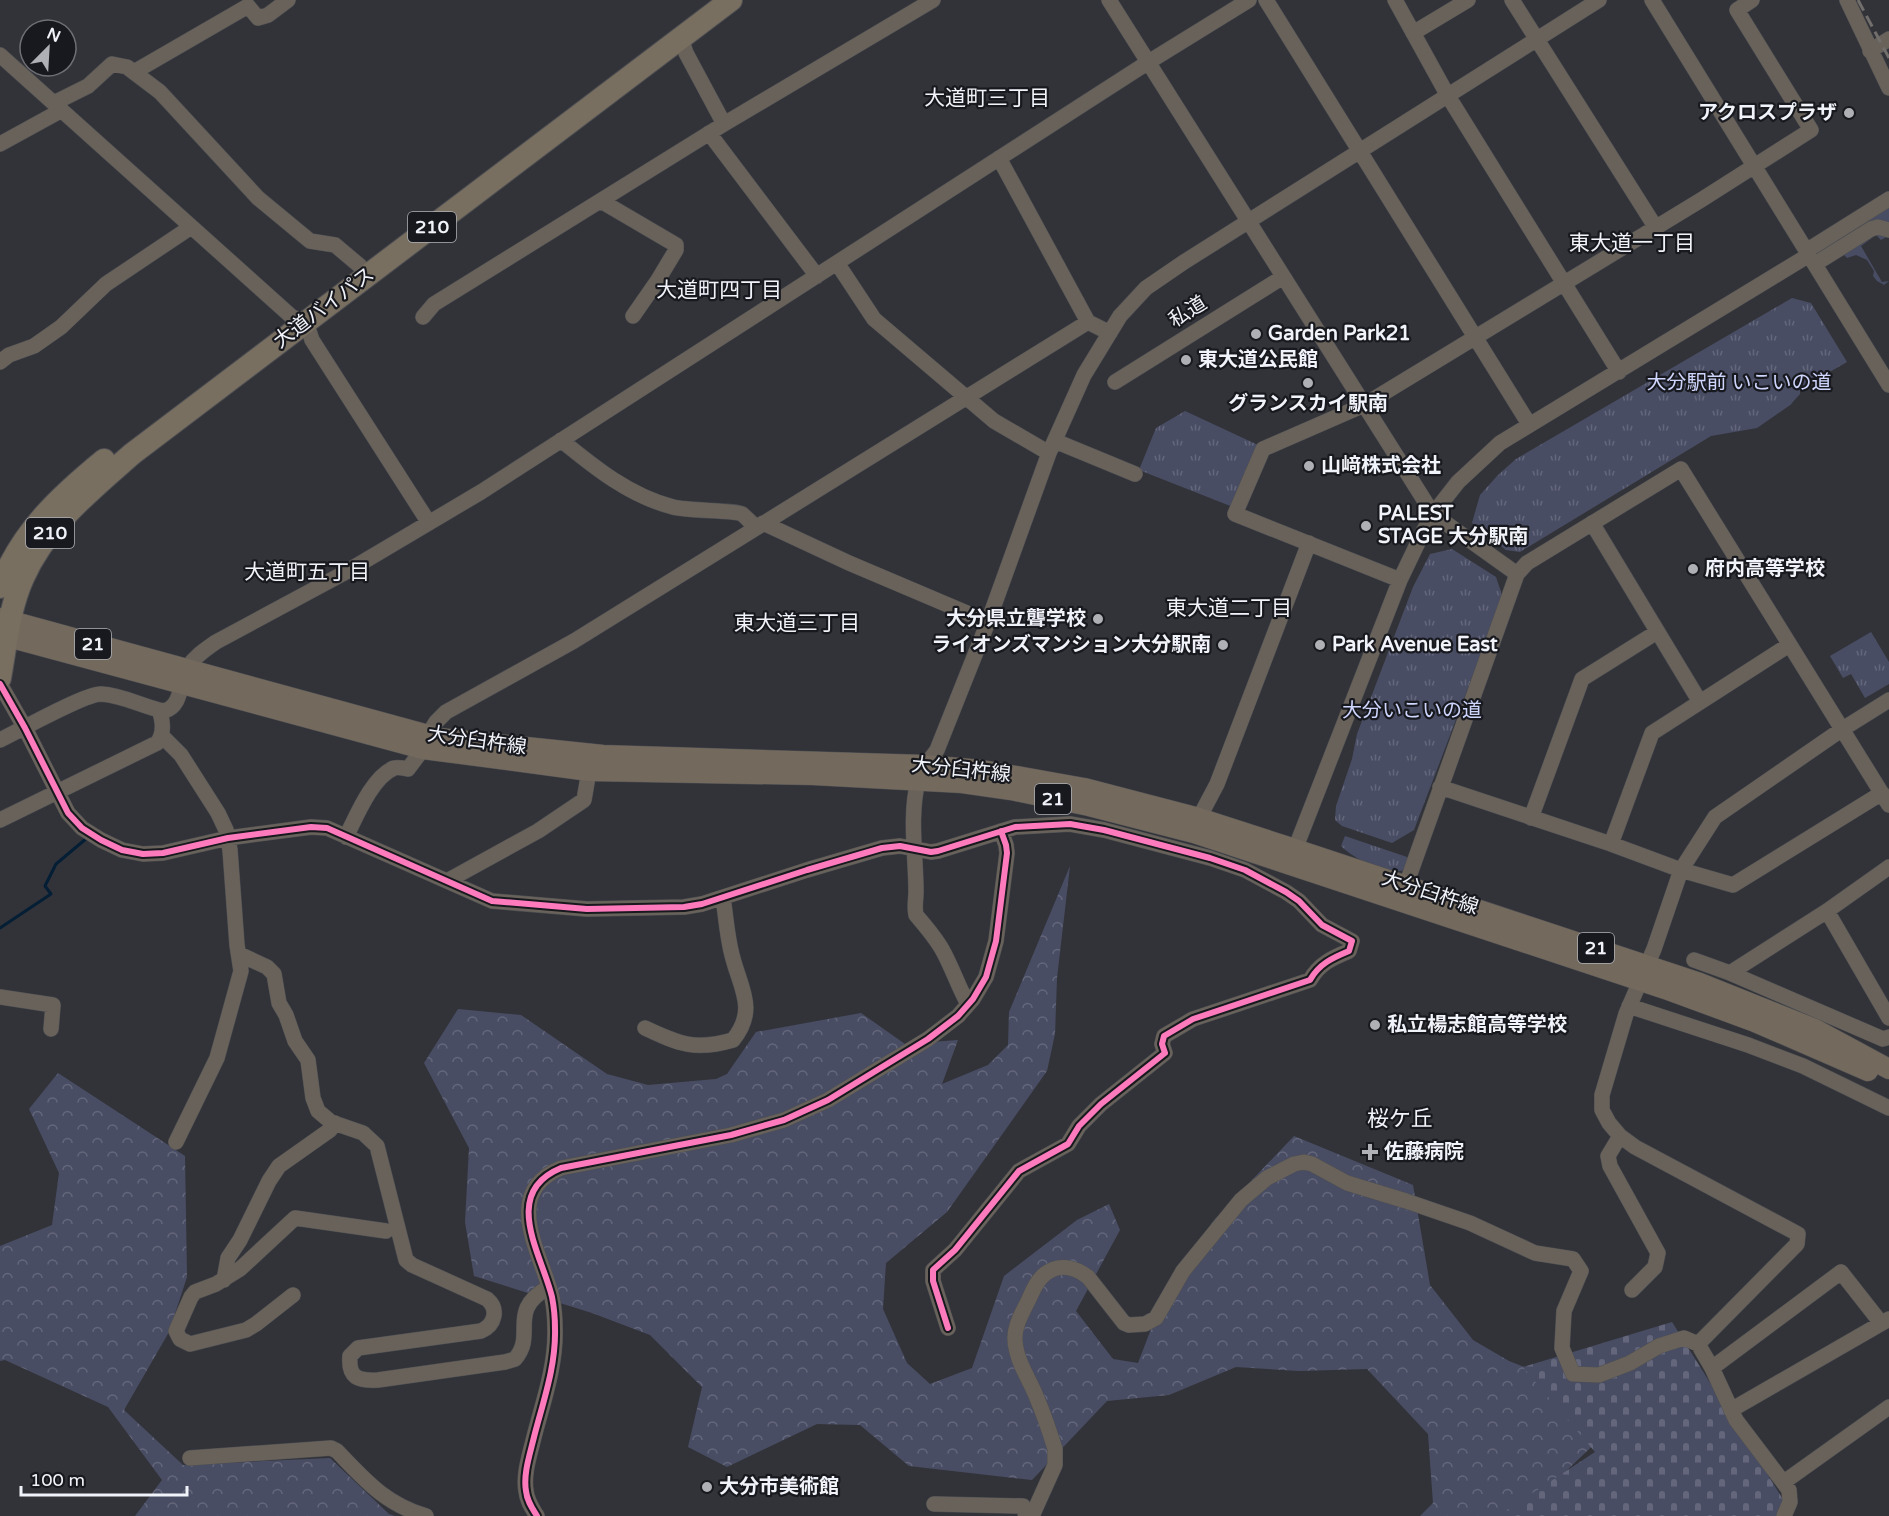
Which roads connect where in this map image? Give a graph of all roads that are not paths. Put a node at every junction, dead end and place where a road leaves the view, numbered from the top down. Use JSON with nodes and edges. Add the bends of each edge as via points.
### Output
{"nodes":[{"id":1,"x":288,"y":0,"type":"edge"},
{"id":2,"x":710,"y":0,"type":"edge"},
{"id":3,"x":731,"y":0,"type":"edge"},
{"id":4,"x":933,"y":0,"type":"edge"},
{"id":5,"x":1109,"y":0,"type":"edge"},
{"id":6,"x":1249,"y":0,"type":"edge"},
{"id":7,"x":1266,"y":0,"type":"edge"},
{"id":8,"x":1395,"y":0,"type":"edge"},
{"id":9,"x":1468,"y":0,"type":"edge"},
{"id":10,"x":1512,"y":0,"type":"edge"},
{"id":11,"x":1599,"y":0,"type":"edge"},
{"id":12,"x":1652,"y":0,"type":"edge"},
{"id":13,"x":1752,"y":0,"type":"edge"},
{"id":14,"x":1847,"y":0,"type":"edge"},
{"id":15,"x":1413,"y":33,"type":"junction"},
{"id":16,"x":681,"y":38,"type":"junction"},
{"id":17,"x":1537,"y":39,"type":"junction"},
{"id":18,"x":1889,"y":39,"type":"edge"},
{"id":19,"x":1870,"y":51,"type":"junction"},
{"id":20,"x":0,"y":55,"type":"edge"},
{"id":21,"x":1147,"y":63,"type":"junction"},
{"id":22,"x":134,"y":72,"type":"junction"},
{"id":23,"x":1889,"y":88,"type":"edge"},
{"id":24,"x":1448,"y":96,"type":"junction"},
{"id":25,"x":58,"y":106,"type":"junction"},
{"id":26,"x":724,"y":124,"type":"junction"},
{"id":27,"x":709,"y":133,"type":"junction"},
{"id":28,"x":0,"y":144,"type":"edge"},
{"id":29,"x":1361,"y":150,"type":"junction"},
{"id":30,"x":999,"y":158,"type":"junction"},
{"id":31,"x":1754,"y":166,"type":"junction"},
{"id":32,"x":1889,"y":199,"type":"edge"},
{"id":33,"x":601,"y":201,"type":"junction"},
{"id":34,"x":1248,"y":222,"type":"junction"},
{"id":35,"x":191,"y":227,"type":"junction"},
{"id":36,"x":1656,"y":228,"type":"junction"},
{"id":37,"x":1889,"y":230,"type":"edge"},
{"id":38,"x":1810,"y":257,"type":"junction"},
{"id":39,"x":837,"y":263,"type":"junction"},
{"id":40,"x":360,"y":266,"type":"junction"},
{"id":41,"x":817,"y":276,"type":"junction"},
{"id":42,"x":1283,"y":277,"type":"junction"},
{"id":43,"x":1564,"y":284,"type":"junction"},
{"id":44,"x":633,"y":316,"type":"dead end"},
{"id":45,"x":423,"y":317,"type":"dead end"},
{"id":46,"x":299,"y":320,"type":"junction"},
{"id":47,"x":1089,"y":322,"type":"junction"},
{"id":48,"x":1110,"y":333,"type":"junction"},
{"id":49,"x":1476,"y":338,"type":"junction"},
{"id":50,"x":0,"y":362,"type":"edge"},
{"id":51,"x":1619,"y":372,"type":"junction"},
{"id":52,"x":1115,"y":382,"type":"dead end"},
{"id":53,"x":1889,"y":384,"type":"edge"},
{"id":54,"x":967,"y":398,"type":"junction"},
{"id":55,"x":1364,"y":405,"type":"junction"},
{"id":56,"x":1529,"y":424,"type":"junction"},
{"id":57,"x":561,"y":440,"type":"junction"},
{"id":58,"x":1052,"y":447,"type":"junction"},
{"id":59,"x":1135,"y":474,"type":"dead end"},
{"id":60,"x":1432,"y":513,"type":"junction"},
{"id":61,"x":1593,"y":522,"type":"junction"},
{"id":62,"x":429,"y":523,"type":"junction"},
{"id":63,"x":760,"y":525,"type":"junction"},
{"id":64,"x":1309,"y":543,"type":"junction"},
{"id":65,"x":1517,"y":574,"type":"junction"},
{"id":66,"x":1400,"y":580,"type":"junction"},
{"id":67,"x":0,"y":587,"type":"edge"},
{"id":68,"x":988,"y":622,"type":"junction"},
{"id":69,"x":4,"y":628,"type":"edge"},
{"id":70,"x":1658,"y":632,"type":"junction"},
{"id":71,"x":1789,"y":645,"type":"junction"},
{"id":72,"x":184,"y":677,"type":"junction"},
{"id":73,"x":0,"y":678,"type":"edge"},
{"id":74,"x":0,"y":684,"type":"edge"},
{"id":75,"x":1889,"y":700,"type":"edge"},
{"id":76,"x":1700,"y":702,"type":"junction"},
{"id":77,"x":159,"y":710,"type":"junction"},
{"id":78,"x":25,"y":728,"type":"junction"},
{"id":79,"x":1841,"y":730,"type":"junction"},
{"id":80,"x":162,"y":736,"type":"junction"},
{"id":81,"x":0,"y":740,"type":"edge"},
{"id":82,"x":426,"y":742,"type":"junction"},
{"id":83,"x":588,"y":771,"type":"junction"},
{"id":84,"x":922,"y":773,"type":"junction"},
{"id":85,"x":1440,"y":787,"type":"junction"},
{"id":86,"x":58,"y":792,"type":"junction"},
{"id":87,"x":1885,"y":799,"type":"edge"},
{"id":88,"x":1199,"y":818,"type":"junction"},
{"id":89,"x":1531,"y":818,"type":"junction"},
{"id":90,"x":0,"y":820,"type":"edge"},
{"id":91,"x":1001,"y":831,"type":"junction"},
{"id":92,"x":346,"y":837,"type":"junction"},
{"id":93,"x":228,"y":838,"type":"junction"},
{"id":94,"x":1611,"y":844,"type":"junction"},
{"id":95,"x":914,"y":849,"type":"junction"},
{"id":96,"x":1292,"y":857,"type":"junction"},
{"id":97,"x":1889,"y":867,"type":"edge"},
{"id":98,"x":1681,"y":870,"type":"junction"},
{"id":99,"x":447,"y":881,"type":"junction"},
{"id":100,"x":1406,"y":885,"type":"junction"},
{"id":101,"x":723,"y":898,"type":"junction"},
{"id":102,"x":1827,"y":911,"type":"junction"},
{"id":103,"x":239,"y":954,"type":"junction"},
{"id":104,"x":1694,"y":960,"type":"dead end"},
{"id":105,"x":1644,"y":973,"type":"junction"},
{"id":106,"x":1730,"y":973,"type":"junction"},
{"id":107,"x":0,"y":997,"type":"edge"},
{"id":108,"x":968,"y":1004,"type":"junction"},
{"id":109,"x":1629,"y":1006,"type":"junction"},
{"id":110,"x":1889,"y":1018,"type":"edge"},
{"id":111,"x":645,"y":1028,"type":"dead end"},
{"id":112,"x":51,"y":1029,"type":"dead end"},
{"id":113,"x":1886,"y":1038,"type":"edge"},
{"id":114,"x":1881,"y":1064,"type":"edge"},
{"id":115,"x":1889,"y":1082,"type":"edge"},
{"id":116,"x":1889,"y":1108,"type":"edge"},
{"id":117,"x":335,"y":1123,"type":"junction"},
{"id":118,"x":1620,"y":1136,"type":"junction"},
{"id":119,"x":176,"y":1142,"type":"dead end"},
{"id":120,"x":386,"y":1231,"type":"dead end"},
{"id":121,"x":224,"y":1280,"type":"junction"},
{"id":122,"x":549,"y":1287,"type":"junction"},
{"id":123,"x":1632,"y":1290,"type":"dead end"},
{"id":124,"x":293,"y":1295,"type":"dead end"},
{"id":125,"x":1885,"y":1321,"type":"edge"},
{"id":126,"x":948,"y":1328,"type":"dead end"},
{"id":127,"x":1698,"y":1344,"type":"junction"},
{"id":128,"x":1712,"y":1368,"type":"junction"},
{"id":129,"x":1889,"y":1407,"type":"edge"},
{"id":130,"x":1731,"y":1410,"type":"junction"},
{"id":131,"x":190,"y":1458,"type":"dead end"},
{"id":132,"x":1784,"y":1482,"type":"junction"},
{"id":133,"x":934,"y":1504,"type":"dead end"},
{"id":134,"x":426,"y":1516,"type":"edge"},
{"id":135,"x":537,"y":1516,"type":"edge"},
{"id":136,"x":1026,"y":1516,"type":"edge"},
{"id":137,"x":1032,"y":1516,"type":"edge"},
{"id":138,"x":1784,"y":1516,"type":"edge"}],
"edges":[{"from":1,"to":22,"type":"street","via":[[258,18],[248,6]]},
{"from":2,"to":40,"type":"highway","name":"大道バイパス","number":"210"},
{"from":3,"to":16,"type":"highway","name":"大道バイパス","number":"210"},
{"from":4,"to":26,"type":"street"},
{"from":5,"to":21,"type":"street"},
{"from":6,"to":21,"type":"street"},
{"from":7,"to":29,"type":"street"},
{"from":8,"to":15,"type":"street"},
{"from":9,"to":15,"type":"street"},
{"from":10,"to":17,"type":"street"},
{"from":11,"to":17,"type":"street"},
{"from":12,"to":31,"type":"street"},
{"from":13,"to":31,"type":"street","via":[[1737,10],[1811,130]]},
{"from":14,"to":19,"type":"street"},
{"from":15,"to":24,"type":"street"},
{"from":16,"to":26,"type":"street"},
{"from":16,"to":46,"type":"highway","name":"大道バイパス","number":"210"},
{"from":17,"to":24,"type":"street"},
{"from":17,"to":36,"type":"street"},
{"from":18,"to":19,"type":"street"},
{"from":19,"to":23,"type":"street"},
{"from":20,"to":25,"type":"street"},
{"from":21,"to":30,"type":"street"},
{"from":21,"to":34,"type":"street"},
{"from":22,"to":25,"type":"street","via":[[112,64]]},
{"from":22,"to":40,"type":"street","via":[[160,92],[258,198],[310,241],[335,245]]},
{"from":24,"to":29,"type":"street"},
{"from":24,"to":43,"type":"street"},
{"from":25,"to":28,"type":"street"},
{"from":25,"to":35,"type":"street"},
{"from":26,"to":27,"type":"street"},
{"from":27,"to":33,"type":"street"},
{"from":27,"to":41,"type":"street"},
{"from":29,"to":34,"type":"street"},
{"from":29,"to":49,"type":"street"},
{"from":30,"to":39,"type":"street"},
{"from":30,"to":47,"type":"street"},
{"from":31,"to":36,"type":"street"},
{"from":31,"to":38,"type":"street"},
{"from":32,"to":38,"type":"street"},
{"from":33,"to":44,"type":"street","via":[[676,245]]},
{"from":33,"to":45,"type":"street","via":[[434,304]]},
{"from":34,"to":42,"type":"street"},
{"from":34,"to":48,"type":"street","via":[[1146,288]]},
{"from":35,"to":46,"type":"street"},
{"from":35,"to":50,"type":"street","via":[[106,284],[61,327],[34,346]]},
{"from":36,"to":43,"type":"street"},
{"from":37,"to":38,"type":"street","via":[[1871,229]]},
{"from":38,"to":51,"type":"street"},
{"from":38,"to":53,"type":"street"},
{"from":39,"to":41,"type":"street"},
{"from":39,"to":54,"type":"street","via":[[874,319]]},
{"from":40,"to":46,"type":"highway","name":"大道バイパス","number":"210"},
{"from":41,"to":57,"type":"street"},
{"from":42,"to":52,"type":"street","name":"私道"},
{"from":42,"to":55,"type":"street"},
{"from":43,"to":49,"type":"street"},
{"from":43,"to":51,"type":"street"},
{"from":46,"to":62,"type":"street"},
{"from":46,"to":67,"type":"highway","name":"大道バイパス","number":"210","via":[[69,488],[28,534]]},
{"from":46,"to":69,"type":"highway","name":"大道バイパス","number":"210","via":[[132,454],[73,507],[40,546]]},
{"from":47,"to":48,"type":"street"},
{"from":47,"to":54,"type":"street"},
{"from":48,"to":58,"type":"street","via":[[1084,375]]},
{"from":49,"to":55,"type":"street"},
{"from":49,"to":56,"type":"street"},
{"from":51,"to":56,"type":"street"},
{"from":54,"to":58,"type":"street","via":[[994,421]]},
{"from":54,"to":63,"type":"street"},
{"from":55,"to":60,"type":"street"},
{"from":55,"to":64,"type":"street","via":[[1263,449],[1235,513]]},
{"from":56,"to":60,"type":"street","via":[[1478,462]]},
{"from":57,"to":62,"type":"street"},
{"from":57,"to":63,"type":"street","via":[[606,475],[646,498],[674,508],[740,513]]},
{"from":58,"to":59,"type":"street"},
{"from":58,"to":68,"type":"street"},
{"from":60,"to":65,"type":"street"},
{"from":60,"to":66,"type":"street"},
{"from":61,"to":65,"type":"street","via":[[1527,563]]},
{"from":61,"to":70,"type":"street"},
{"from":61,"to":71,"type":"street","via":[[1681,469]]},
{"from":62,"to":72,"type":"street","via":[[216,642],[205,649]]},
{"from":63,"to":68,"type":"street"},
{"from":63,"to":82,"type":"street","via":[[574,641],[446,712]]},
{"from":64,"to":66,"type":"street"},
{"from":64,"to":88,"type":"street","via":[[1217,784]]},
{"from":65,"to":85,"type":"street"},
{"from":66,"to":96,"type":"street"},
{"from":68,"to":84,"type":"street","via":[[937,750]]},
{"from":69,"to":72,"type":"main road","name":"大分臼杵線","number":"21"},
{"from":69,"to":73,"type":"highway","name":"大道バイパス","number":"210"},
{"from":70,"to":76,"type":"street"},
{"from":70,"to":89,"type":"street","via":[[1582,679]]},
{"from":71,"to":76,"type":"street"},
{"from":71,"to":79,"type":"street"},
{"from":72,"to":77,"type":"street","via":[[176,702],[171,708]]},
{"from":72,"to":82,"type":"main road","name":"大分臼杵線","number":"21"},
{"from":74,"to":78,"type":"street"},
{"from":75,"to":79,"type":"street"},
{"from":76,"to":94,"type":"street","via":[[1652,733]]},
{"from":77,"to":78,"type":"street","via":[[98,694]]},
{"from":77,"to":80,"type":"street"},
{"from":78,"to":81,"type":"street"},
{"from":78,"to":86,"type":"street"},
{"from":79,"to":87,"type":"street"},
{"from":79,"to":98,"type":"street","via":[[1715,817]]},
{"from":80,"to":86,"type":"street","via":[[157,743]]},
{"from":80,"to":93,"type":"street","via":[[181,756],[206,794]]},
{"from":82,"to":83,"type":"main road","name":"大分臼杵線","number":"21"},
{"from":82,"to":84,"type":"main road","name":"大分臼杵線","number":"21"},
{"from":82,"to":92,"type":"street","via":[[408,768],[395,768],[382,776]]},
{"from":83,"to":84,"type":"main road","name":"大分臼杵線","number":"21"},
{"from":83,"to":99,"type":"street","via":[[584,800],[538,831]]},
{"from":84,"to":88,"type":"main road","name":"大分臼杵線","number":"21","via":[[982,770],[1052,781]]},
{"from":84,"to":95,"type":"street"},
{"from":84,"to":96,"type":"main road","name":"大分臼杵線","number":"21","via":[[1123,813]]},
{"from":85,"to":89,"type":"street"},
{"from":85,"to":100,"type":"street"},
{"from":86,"to":90,"type":"street"},
{"from":86,"to":93,"type":"street","via":[[68,813],[82,828],[122,849],[164,853]]},
{"from":87,"to":98,"type":"street","via":[[1733,885]]},
{"from":88,"to":96,"type":"main road","name":"大分臼杵線","number":"21"},
{"from":89,"to":94,"type":"street"},
{"from":91,"to":95,"type":"street","via":[[938,851]]},
{"from":91,"to":108,"type":"street","via":[[1007,853],[995,950],[986,977]]},
{"from":91,"to":126,"type":"street","via":[[1025,826],[1080,825],[1230,864],[1286,892],[1322,925],[1352,941],[1349,951],[1330,959],[1310,980],[1193,1019],[1164,1036],[1165,1053],[1101,1104],[1068,1144],[1019,1171],[955,1250],[933,1270]]},
{"from":92,"to":93,"type":"street","via":[[327,828],[311,827]]},
{"from":92,"to":99,"type":"street"},
{"from":93,"to":103,"type":"street"},
{"from":94,"to":98,"type":"street"},
{"from":95,"to":101,"type":"street","via":[[882,848]]},
{"from":95,"to":108,"type":"street","via":[[916,915],[941,947]]},
{"from":96,"to":100,"type":"main road","name":"大分臼杵線","number":"21"},
{"from":96,"to":105,"type":"main road","name":"大分臼杵線","number":"21"},
{"from":97,"to":102,"type":"street"},
{"from":98,"to":105,"type":"street"},
{"from":99,"to":101,"type":"street","via":[[492,901],[587,909],[684,907]]},
{"from":100,"to":105,"type":"main road","name":"大分臼杵線","number":"21"},
{"from":101,"to":111,"type":"street","via":[[732,956],[743,987],[743,1028],[734,1040],[702,1046],[684,1045]]},
{"from":102,"to":106,"type":"street"},
{"from":102,"to":110,"type":"street"},
{"from":103,"to":117,"type":"street","via":[[272,971],[279,1003],[310,1065],[316,1108]]},
{"from":103,"to":119,"type":"street","via":[[240,981],[221,1047]]},
{"from":104,"to":106,"type":"street"},
{"from":105,"to":109,"type":"street"},
{"from":105,"to":114,"type":"main road","name":"大分臼杵線","number":"21","via":[[1785,1016]]},
{"from":105,"to":115,"type":"main road","name":"大分臼杵線","number":"21"},
{"from":106,"to":113,"type":"street"},
{"from":107,"to":112,"type":"street","via":[[53,1005]]},
{"from":108,"to":122,"type":"street","via":[[928,1039],[828,1100],[784,1120],[731,1135],[561,1168],[547,1175],[529,1200],[528,1214]]},
{"from":109,"to":116,"type":"street","via":[[1792,1062]]},
{"from":109,"to":118,"type":"street","via":[[1602,1095],[1602,1110]]},
{"from":113,"to":114,"type":"street"},
{"from":117,"to":121,"type":"street","via":[[327,1133],[279,1166],[228,1258]]},
{"from":117,"to":122,"type":"street","via":[[363,1133],[377,1146],[406,1260],[487,1299],[495,1313],[491,1324],[481,1331],[358,1348],[350,1356],[355,1376],[378,1380],[515,1359],[522,1347],[528,1304]]},
{"from":118,"to":123,"type":"street","via":[[1608,1156],[1610,1166],[1658,1253],[1655,1267]]},
{"from":118,"to":127,"type":"street","via":[[1798,1234],[1797,1245]]},
{"from":120,"to":121,"type":"street","via":[[295,1218]]},
{"from":121,"to":124,"type":"street","via":[[199,1289],[190,1297],[176,1330],[180,1339],[190,1344],[246,1330]]},
{"from":122,"to":135,"type":"street","via":[[555,1317],[554,1352],[525,1482],[527,1498]]},
{"from":125,"to":128,"type":"street","via":[[1841,1272]]},
{"from":125,"to":130,"type":"street"},
{"from":127,"to":128,"type":"street"},
{"from":127,"to":137,"type":"street","via":[[1684,1338],[1599,1375],[1573,1374],[1562,1348],[1564,1311],[1581,1271],[1573,1259],[1535,1253],[1470,1223],[1353,1186],[1312,1164],[1294,1164],[1267,1178],[1240,1200],[1190,1261],[1151,1322],[1124,1323],[1088,1277],[1071,1268],[1052,1269],[1038,1281],[1023,1311],[1015,1340],[1056,1457]]},
{"from":128,"to":130,"type":"street"},
{"from":129,"to":132,"type":"street"},
{"from":130,"to":132,"type":"street"},
{"from":131,"to":134,"type":"street","via":[[331,1448],[383,1496],[408,1511]]},
{"from":132,"to":138,"type":"street","via":[[1791,1496]]},
{"from":133,"to":136,"type":"street","via":[[1023,1506]]}]}
